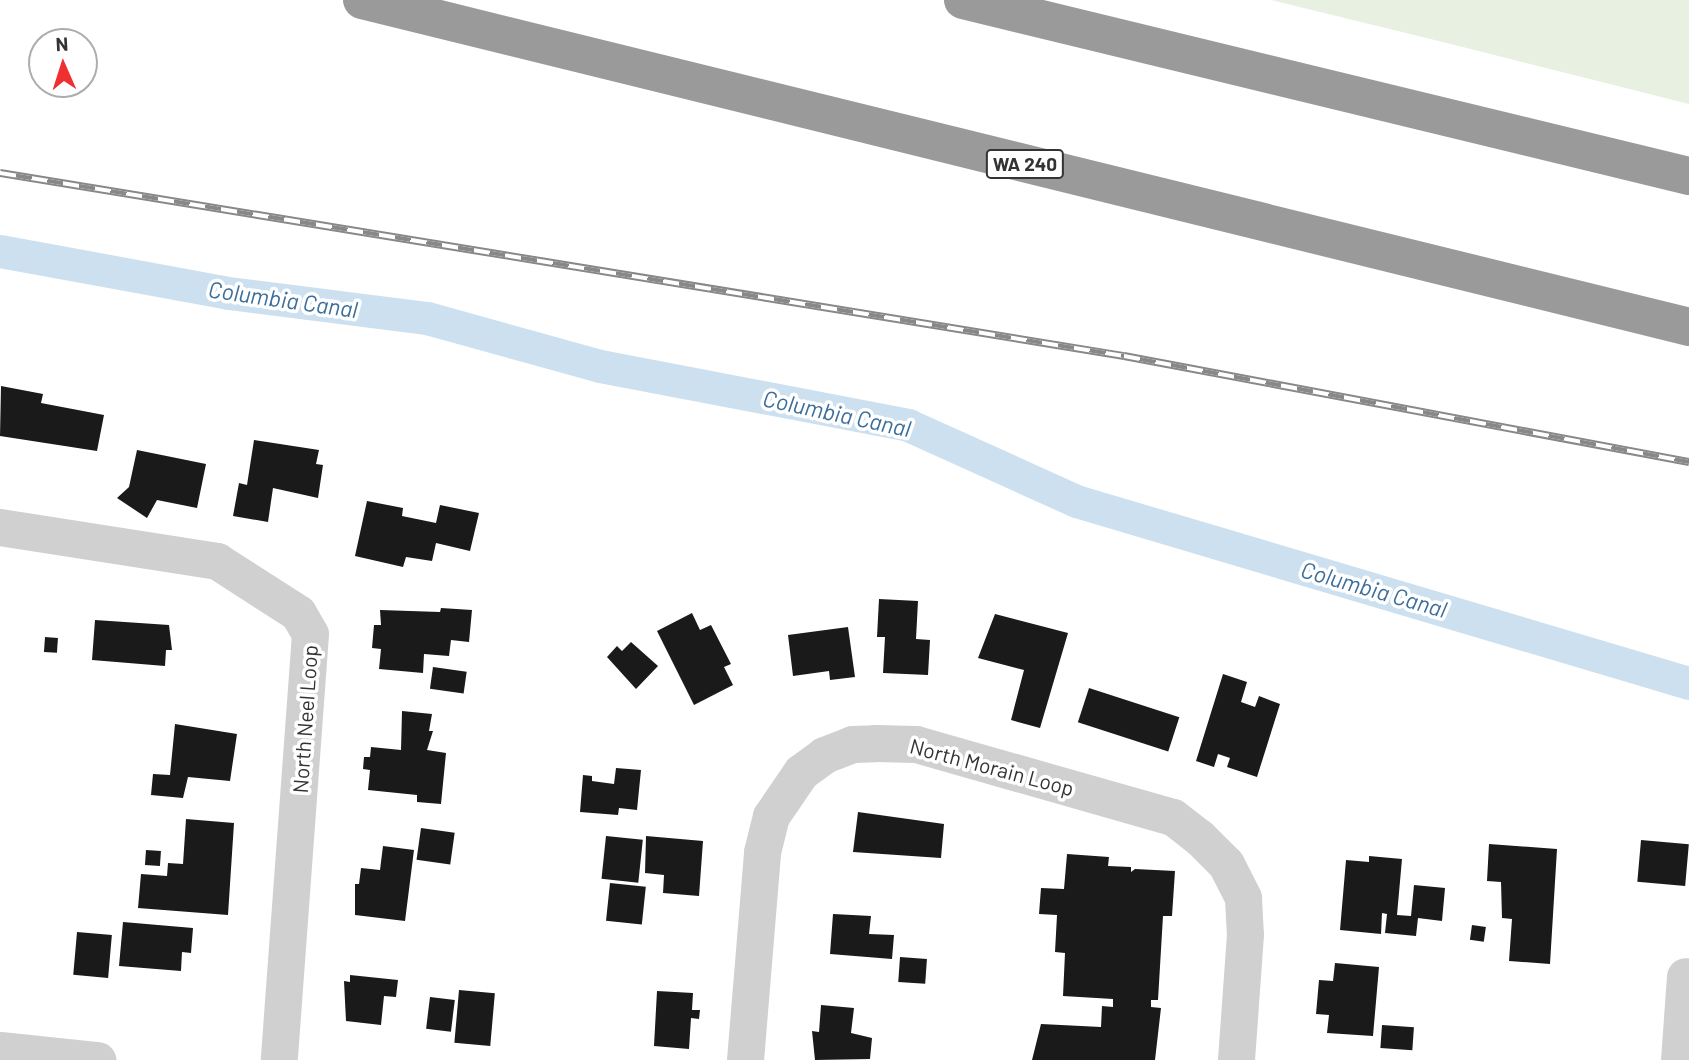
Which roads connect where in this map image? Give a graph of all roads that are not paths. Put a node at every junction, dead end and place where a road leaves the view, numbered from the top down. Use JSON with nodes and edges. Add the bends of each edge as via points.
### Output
{"nodes":[{"id":1,"x":362,"y":0,"type":"edge"},
{"id":2,"x":964,"y":0,"type":"edge"},
{"id":3,"x":1689,"y":176,"type":"edge"},
{"id":4,"x":1689,"y":327,"type":"edge"},
{"id":5,"x":0,"y":527,"type":"edge"},
{"id":6,"x":1685,"y":976,"type":"dead end"},
{"id":7,"x":0,"y":1050,"type":"edge"},
{"id":8,"x":96,"y":1060,"type":"edge"},
{"id":9,"x":279,"y":1060,"type":"edge"},
{"id":10,"x":745,"y":1060,"type":"edge"},
{"id":11,"x":1236,"y":1060,"type":"edge"},
{"id":12,"x":1679,"y":1060,"type":"edge"}],
"edges":[{"from":1,"to":4,"type":"highway","number":"WA 240"},
{"from":2,"to":3,"type":"highway"},
{"from":5,"to":9,"type":"street","name":"North Neel Loop","via":[[217,561],[298,613],[310,634]]},
{"from":6,"to":12,"type":"street"},
{"from":7,"to":8,"type":"street"},
{"from":10,"to":11,"type":"street","name":"North Morain Loop","via":[[762,852],[771,816],[801,772],[824,755],[852,744],[875,743],[916,744],[1173,817],[1199,837],[1226,864],[1243,898],[1245,934]]}]}
